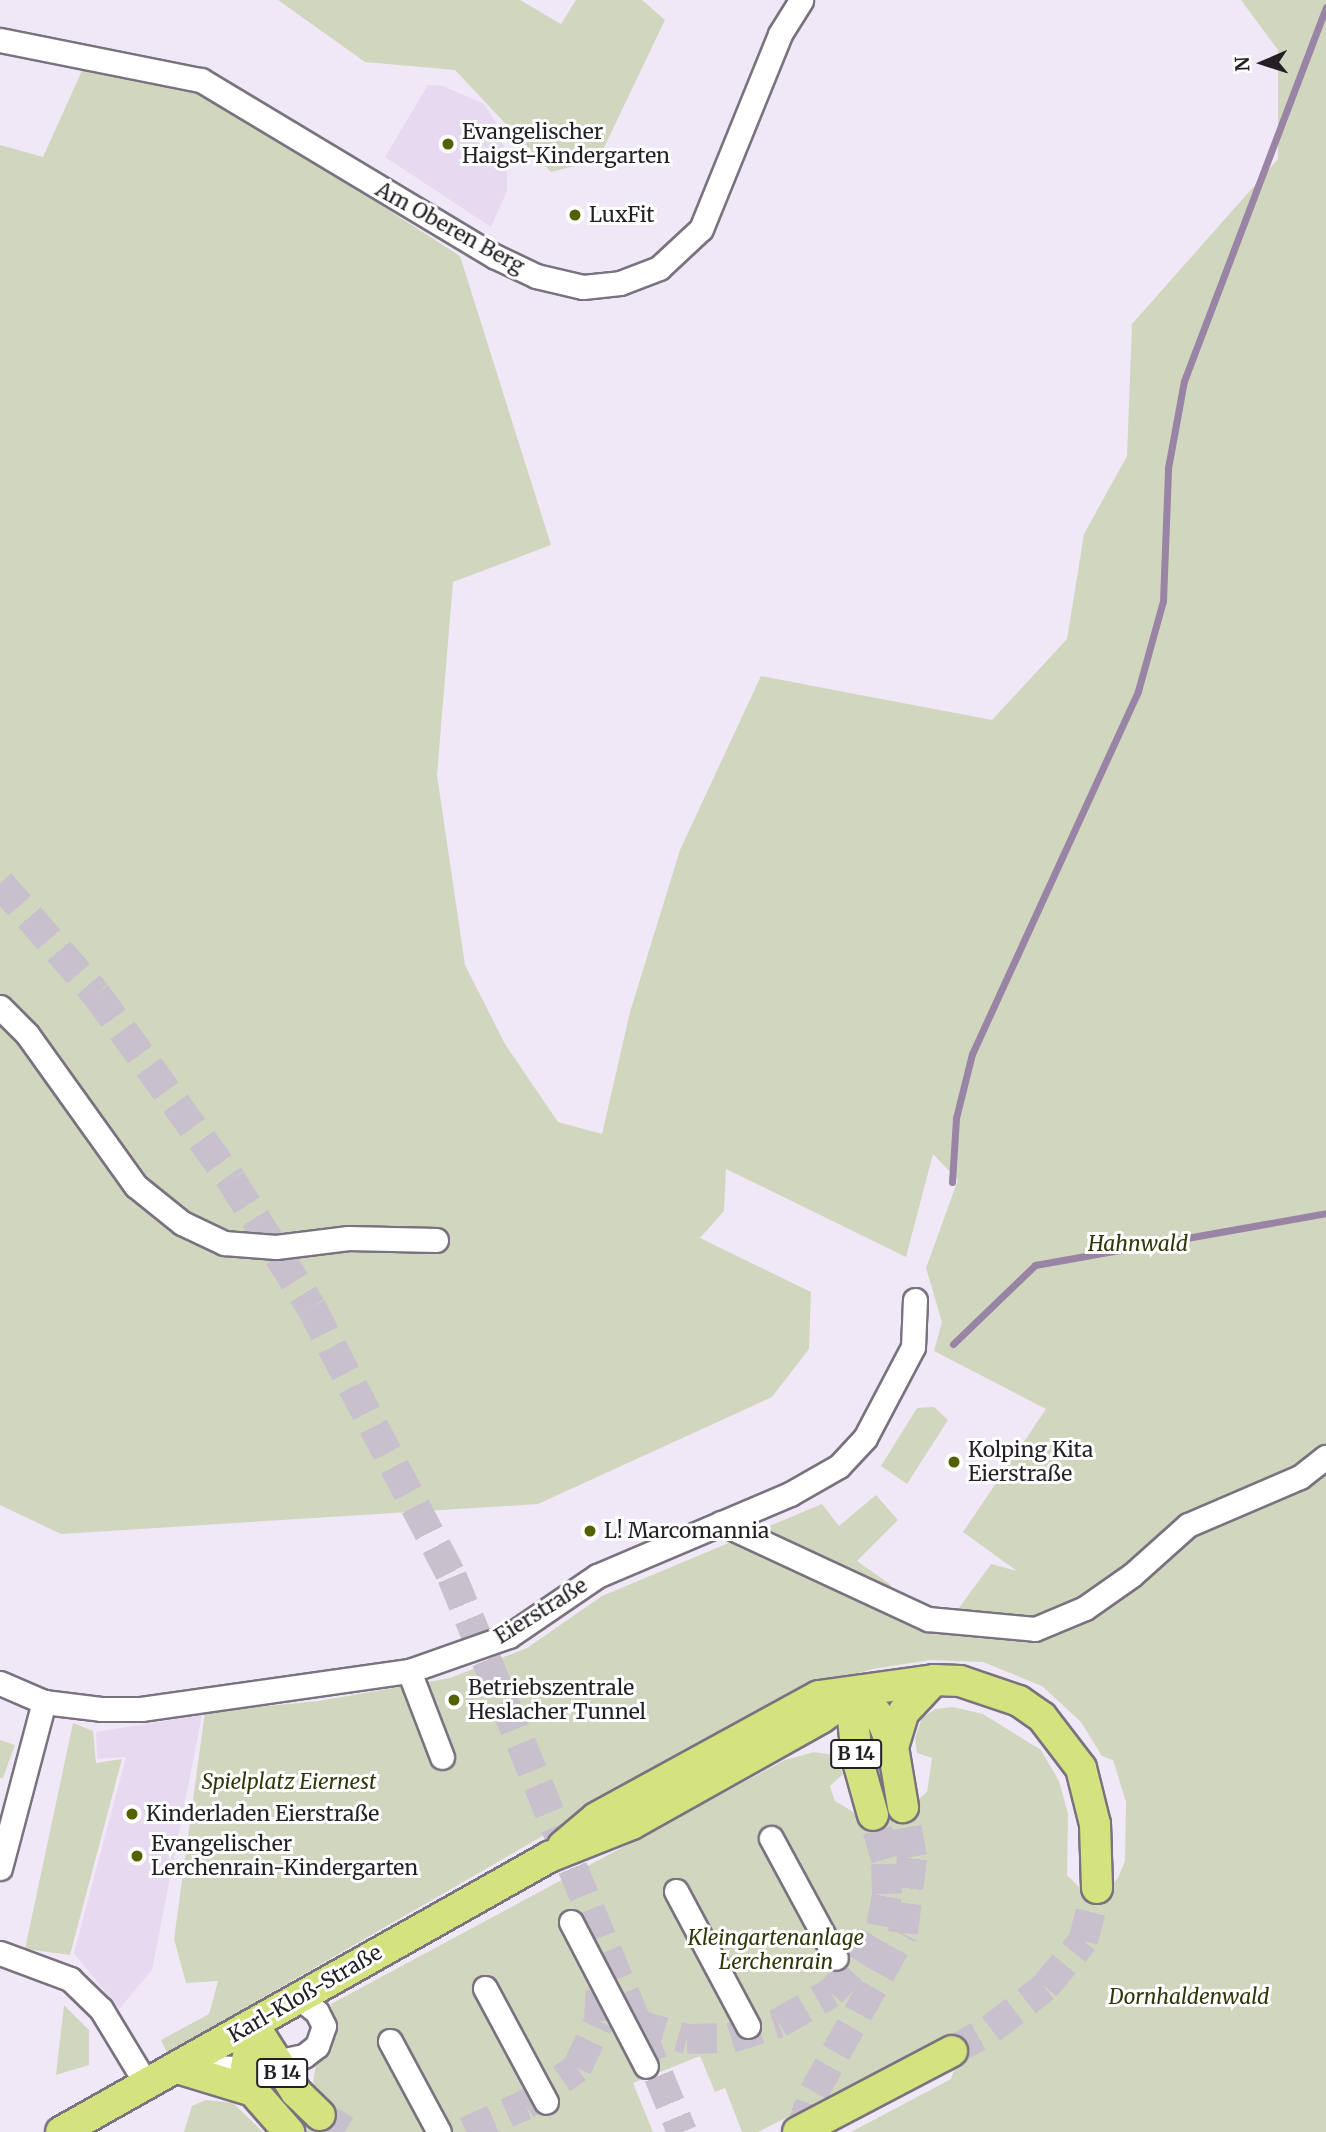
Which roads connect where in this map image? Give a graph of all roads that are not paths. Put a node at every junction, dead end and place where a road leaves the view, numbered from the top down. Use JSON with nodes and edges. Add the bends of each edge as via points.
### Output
{"nodes":[{"id":1,"x":801,"y":0,"type":"edge"},
{"id":2,"x":0,"y":40,"type":"edge"},
{"id":3,"x":0,"y":1007,"type":"edge"},
{"id":4,"x":436,"y":1240,"type":"dead end"},
{"id":5,"x":915,"y":1300,"type":"dead end"},
{"id":6,"x":1326,"y":1457,"type":"edge"},
{"id":7,"x":721,"y":1524,"type":"junction"},
{"id":8,"x":409,"y":1671,"type":"junction"},
{"id":9,"x":934,"y":1680,"type":"junction"},
{"id":10,"x":0,"y":1683,"type":"edge"},
{"id":11,"x":859,"y":1691,"type":"junction"},
{"id":12,"x":44,"y":1702,"type":"junction"},
{"id":13,"x":788,"y":1737,"type":"junction"},
{"id":14,"x":893,"y":1747,"type":"junction"},
{"id":15,"x":442,"y":1757,"type":"dead end"},
{"id":16,"x":857,"y":1758,"type":"junction"},
{"id":17,"x":903,"y":1807,"type":"tunnel mouth"},
{"id":18,"x":873,"y":1815,"type":"tunnel mouth"},
{"id":19,"x":4,"y":1828,"type":"edge"},
{"id":20,"x":771,"y":1838,"type":"dead end"},
{"id":21,"x":550,"y":1857,"type":"junction"},
{"id":22,"x":0,"y":1868,"type":"edge"},
{"id":23,"x":1097,"y":1888,"type":"tunnel mouth"},
{"id":24,"x":676,"y":1891,"type":"dead end"},
{"id":25,"x":572,"y":1922,"type":"dead end"},
{"id":26,"x":0,"y":1953,"type":"edge"},
{"id":27,"x":836,"y":1958,"type":"dead end"},
{"id":28,"x":485,"y":1988,"type":"dead end"},
{"id":29,"x":299,"y":1998,"type":"junction"},
{"id":30,"x":253,"y":2024,"type":"junction"},
{"id":31,"x":748,"y":2026,"type":"dead end"},
{"id":32,"x":390,"y":2041,"type":"dead end"},
{"id":33,"x":952,"y":2051,"type":"tunnel mouth"},
{"id":34,"x":275,"y":2063,"type":"junction"},
{"id":35,"x":646,"y":2066,"type":"dead end"},
{"id":36,"x":177,"y":2068,"type":"junction"},
{"id":37,"x":250,"y":2080,"type":"junction"},
{"id":38,"x":147,"y":2085,"type":"junction"},
{"id":39,"x":546,"y":2102,"type":"dead end"},
{"id":40,"x":320,"y":2115,"type":"tunnel mouth"},
{"id":41,"x":61,"y":2132,"type":"edge"},
{"id":42,"x":289,"y":2132,"type":"edge"},
{"id":43,"x":439,"y":2132,"type":"edge"},
{"id":44,"x":798,"y":2132,"type":"edge"}],
"edges":[{"from":1,"to":2,"type":"street","name":"Am Oberen Berg","via":[[780,34],[701,229],[659,268],[620,284],[583,287],[536,276],[494,256],[201,80]]},
{"from":3,"to":4,"type":"street","via":[[27,1034],[136,1186],[181,1223],[224,1243],[276,1247],[348,1238]]},
{"from":5,"to":7,"type":"street","name":"Eierstraße","via":[[913,1347],[865,1438],[839,1466]]},
{"from":6,"to":7,"type":"street","via":[[1300,1477],[1188,1525],[1132,1575],[1085,1608],[1035,1629],[928,1619]]},
{"from":7,"to":8,"type":"street","name":"Eierstraße","via":[[597,1576],[509,1636]]},
{"from":8,"to":12,"type":"street","name":"Eierstraße","via":[[141,1709]]},
{"from":8,"to":15,"type":"street"},
{"from":9,"to":11,"type":"main road","name":"Karl-Kloß-Straße"},
{"from":9,"to":14,"type":"main road","number":"B 14","via":[[904,1712]]},
{"from":9,"to":23,"type":"main road","name":"Karl-Kloß-Straße","via":[[989,1688],[1019,1701],[1062,1740],[1082,1768],[1091,1796]]},
{"from":10,"to":12,"type":"street","name":"Eierstraße"},
{"from":11,"to":13,"type":"main road","name":"Karl-Kloß-Straße"},
{"from":11,"to":14,"type":"main road","number":"B 14","via":[[882,1720]]},
{"from":11,"to":16,"type":"main road","number":"B 14","via":[[853,1719]]},
{"from":11,"to":21,"type":"main road","name":"Karl-Kloß-Straße","via":[[819,1696],[792,1708],[596,1818]]},
{"from":12,"to":19,"type":"street"},
{"from":13,"to":16,"type":"main road","number":"B 14","via":[[820,1736],[838,1742]]},
{"from":13,"to":21,"type":"main road","name":"Karl-Kloß-Straße","via":[[607,1838]]},
{"from":14,"to":17,"type":"main road","number":"B 14"},
{"from":16,"to":18,"type":"main road","number":"B 14"},
{"from":19,"to":22,"type":"street"},
{"from":20,"to":27,"type":"street"},
{"from":21,"to":29,"type":"main road","name":"Karl-Kloß-Straße"},
{"from":24,"to":31,"type":"street"},
{"from":25,"to":35,"type":"street"},
{"from":26,"to":38,"type":"street","via":[[69,1979],[101,2010]]},
{"from":28,"to":39,"type":"street"},
{"from":29,"to":30,"type":"main road","name":"Karl-Kloß-Straße"},
{"from":29,"to":34,"type":"street","via":[[317,2012],[324,2026],[317,2046],[304,2056]]},
{"from":30,"to":34,"type":"main road","number":"B 14"},
{"from":30,"to":36,"type":"main road","name":"Karl-Kloß-Straße"},
{"from":30,"to":37,"type":"main road","number":"B 14"},
{"from":32,"to":43,"type":"street"},
{"from":33,"to":44,"type":"main road"},
{"from":34,"to":37,"type":"street"},
{"from":34,"to":40,"type":"main road","number":"B 14"},
{"from":36,"to":37,"type":"main road","number":"B 14"},
{"from":36,"to":38,"type":"main road","name":"Karl-Kloß-Straße"},
{"from":37,"to":42,"type":"main road","number":"B 14"},
{"from":38,"to":41,"type":"main road","name":"Karl-Kloß-Straße"}]}
